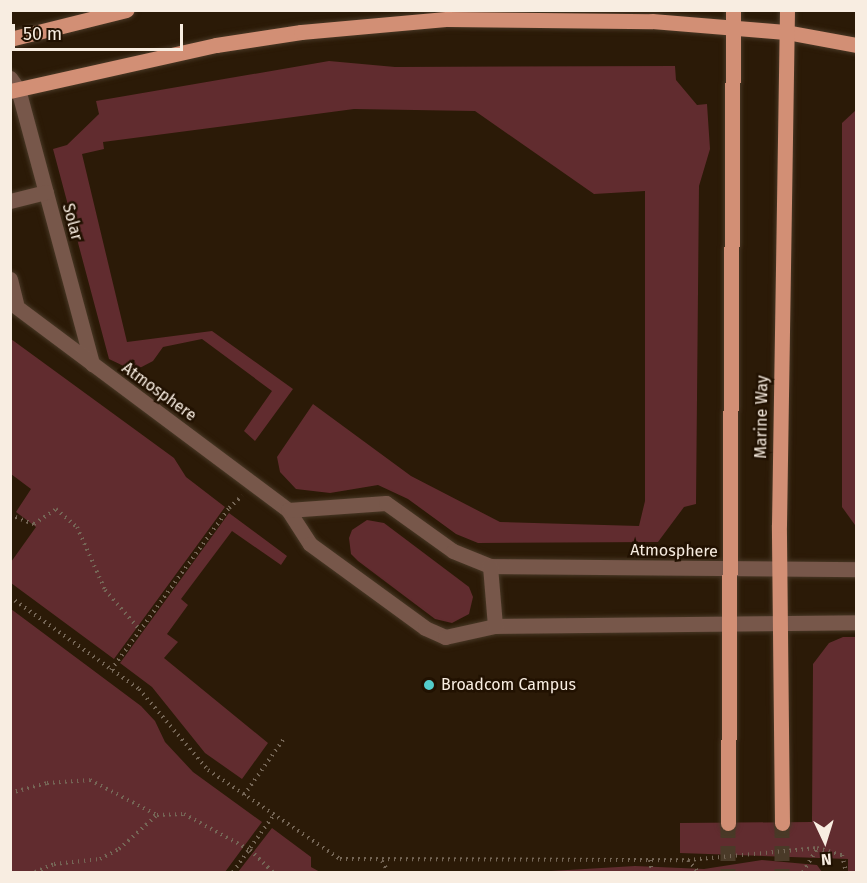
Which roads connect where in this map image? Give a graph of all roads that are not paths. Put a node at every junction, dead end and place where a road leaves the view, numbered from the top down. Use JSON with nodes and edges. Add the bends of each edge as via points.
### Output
{"nodes":[{"id":1,"x":126,"y":10,"type":"edge"},
{"id":2,"x":733,"y":10,"type":"edge"},
{"id":3,"x":787,"y":10,"type":"edge"},
{"id":4,"x":733,"y":28,"type":"junction"},
{"id":5,"x":786,"y":32,"type":"junction"},
{"id":6,"x":10,"y":39,"type":"edge"},
{"id":7,"x":856,"y":45,"type":"edge"},
{"id":8,"x":13,"y":86,"type":"edge"},
{"id":9,"x":46,"y":192,"type":"junction"},
{"id":10,"x":10,"y":201,"type":"edge"},
{"id":11,"x":10,"y":279,"type":"edge"},
{"id":12,"x":13,"y":303,"type":"edge"},
{"id":13,"x":92,"y":364,"type":"junction"},
{"id":14,"x":288,"y":510,"type":"junction"},
{"id":15,"x":490,"y":566,"type":"junction"},
{"id":16,"x":856,"y":569,"type":"edge"},
{"id":17,"x":728,"y":570,"type":"junction"},
{"id":18,"x":779,"y":570,"type":"junction"},
{"id":19,"x":779,"y":622,"type":"junction"},
{"id":20,"x":856,"y":622,"type":"edge"},
{"id":21,"x":728,"y":623,"type":"junction"},
{"id":22,"x":495,"y":626,"type":"junction"},
{"id":23,"x":728,"y":823,"type":"tunnel mouth"},
{"id":24,"x":782,"y":824,"type":"tunnel mouth"}],
"edges":[{"from":1,"to":6,"type":"main road"},
{"from":2,"to":4,"type":"main road","name":"Marine Way"},
{"from":3,"to":5,"type":"main road","name":"Marine Way"},
{"from":4,"to":5,"type":"main road"},
{"from":4,"to":8,"type":"main road","via":[[566,18],[405,22],[216,45]]},
{"from":4,"to":17,"type":"main road","name":"Marine Way"},
{"from":5,"to":7,"type":"main road"},
{"from":5,"to":18,"type":"main road","name":"Marine Way"},
{"from":8,"to":9,"type":"street","name":"Solar"},
{"from":9,"to":10,"type":"street"},
{"from":9,"to":13,"type":"street","name":"Solar"},
{"from":11,"to":12,"type":"street"},
{"from":12,"to":13,"type":"street","name":"Atmosphere"},
{"from":13,"to":14,"type":"street","name":"Atmosphere"},
{"from":14,"to":15,"type":"street","name":"Atmosphere","via":[[386,503],[453,551]]},
{"from":14,"to":22,"type":"street","name":"Atmosphere","via":[[310,544],[425,628],[445,637]]},
{"from":15,"to":17,"type":"street","name":"Atmosphere"},
{"from":15,"to":22,"type":"street"},
{"from":16,"to":18,"type":"street","name":"Atmosphere"},
{"from":17,"to":18,"type":"street","name":"Atmosphere"},
{"from":17,"to":21,"type":"main road","name":"Marine Way"},
{"from":18,"to":19,"type":"main road","name":"Marine Way"},
{"from":19,"to":20,"type":"street","name":"Atmosphere"},
{"from":19,"to":21,"type":"street","name":"Atmosphere"},
{"from":19,"to":24,"type":"main road","name":"Marine Way"},
{"from":21,"to":22,"type":"street","name":"Atmosphere"},
{"from":21,"to":23,"type":"main road","name":"Marine Way"}]}
